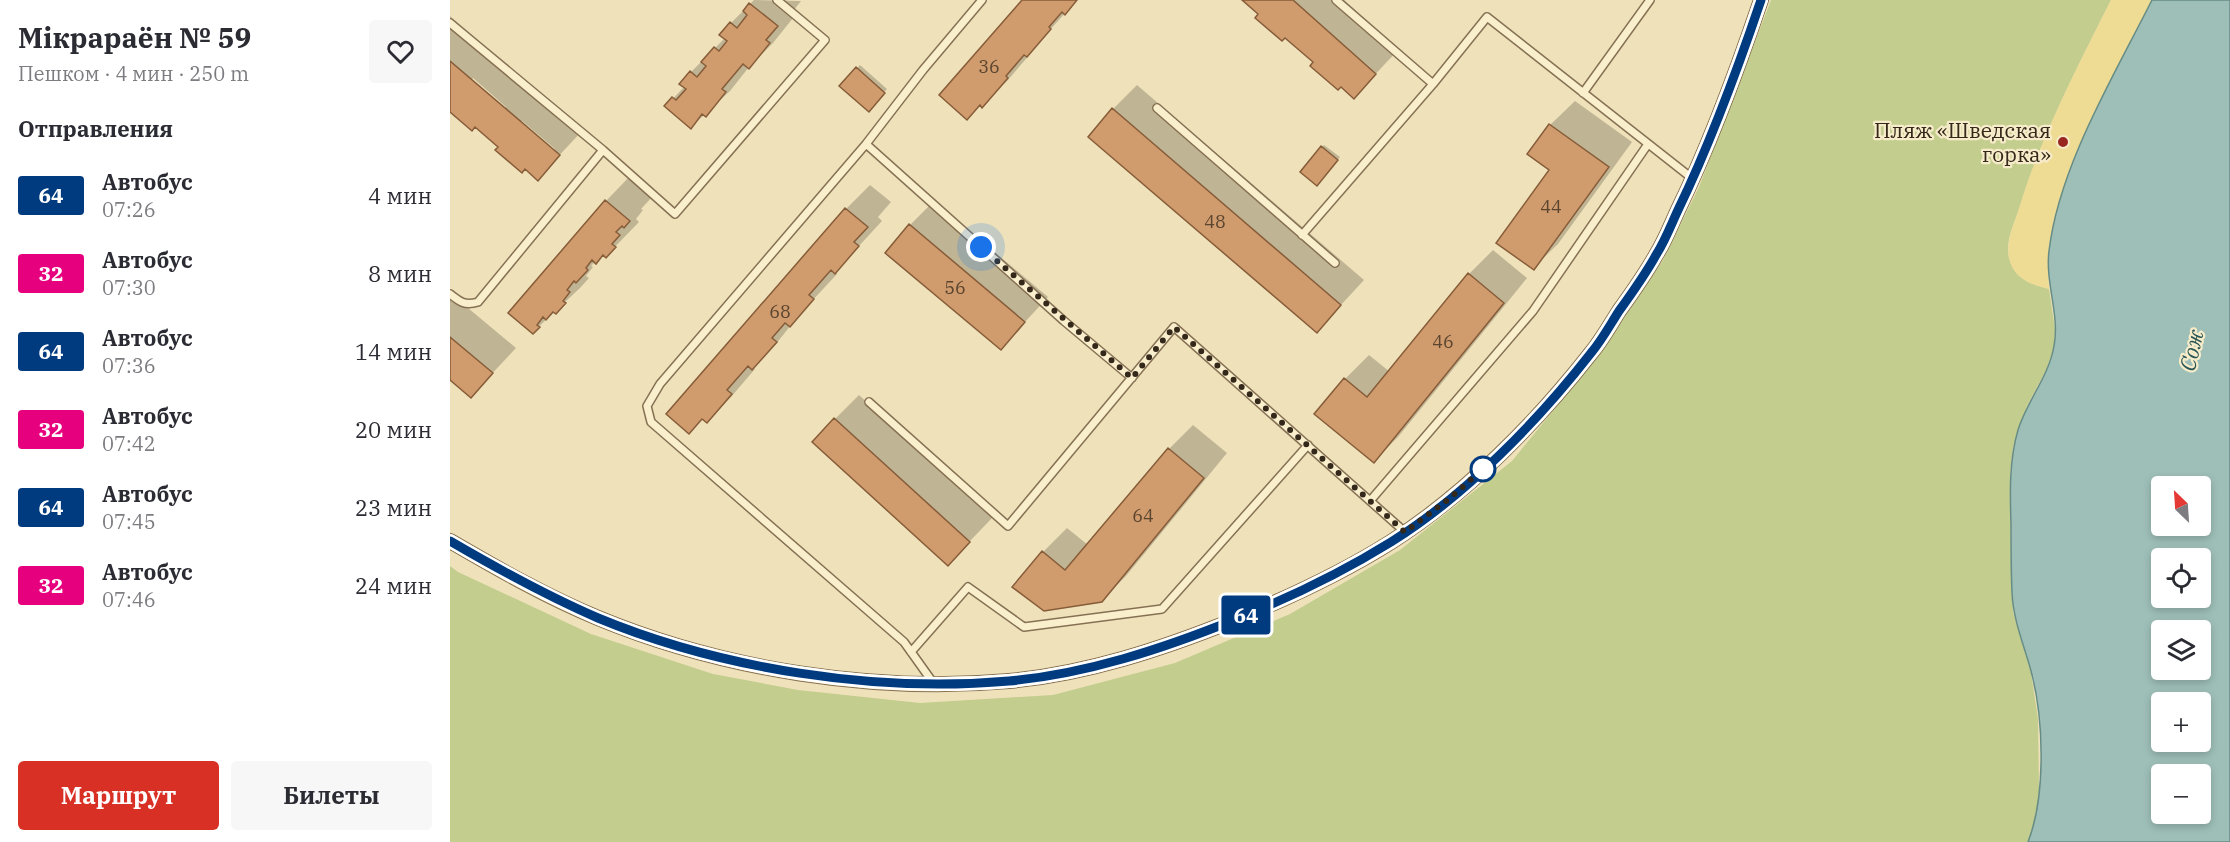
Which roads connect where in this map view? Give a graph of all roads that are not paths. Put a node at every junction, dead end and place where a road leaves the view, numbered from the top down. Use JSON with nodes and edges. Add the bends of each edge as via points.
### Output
{"nodes":[{"id":1,"x":777,"y":0,"type":"edge"},
{"id":2,"x":982,"y":0,"type":"edge"},
{"id":3,"x":1336,"y":0,"type":"edge"},
{"id":4,"x":1650,"y":0,"type":"edge"},
{"id":5,"x":1761,"y":0,"type":"edge"},
{"id":6,"x":450,"y":23,"type":"edge"},
{"id":7,"x":1433,"y":84,"type":"junction"},
{"id":8,"x":1583,"y":93,"type":"junction"},
{"id":9,"x":1157,"y":108,"type":"dead end"},
{"id":10,"x":866,"y":144,"type":"junction"},
{"id":11,"x":1648,"y":144,"type":"junction"},
{"id":12,"x":603,"y":150,"type":"junction"},
{"id":13,"x":1694,"y":179,"type":"junction"},
{"id":14,"x":1302,"y":235,"type":"junction"},
{"id":15,"x":1335,"y":263,"type":"dead end"},
{"id":16,"x":450,"y":294,"type":"edge"},
{"id":17,"x":1132,"y":378,"type":"junction"},
{"id":18,"x":869,"y":402,"type":"dead end"},
{"id":19,"x":1308,"y":445,"type":"junction"},
{"id":20,"x":1370,"y":501,"type":"junction"},
{"id":21,"x":1405,"y":532,"type":"junction"},
{"id":22,"x":450,"y":541,"type":"edge"},
{"id":23,"x":911,"y":652,"type":"junction"},
{"id":24,"x":934,"y":684,"type":"junction"}],
"edges":[{"from":1,"to":12,"type":"lane","via":[[825,40],[675,214]]},
{"from":2,"to":10,"type":"lane"},
{"from":3,"to":7,"type":"lane"},
{"from":4,"to":8,"type":"lane"},
{"from":5,"to":13,"type":"street"},
{"from":6,"to":12,"type":"lane"},
{"from":7,"to":8,"type":"lane","via":[[1487,17]]},
{"from":7,"to":14,"type":"lane"},
{"from":8,"to":11,"type":"lane"},
{"from":9,"to":14,"type":"lane"},
{"from":10,"to":17,"type":"lane"},
{"from":10,"to":23,"type":"lane","via":[[660,384],[647,406],[651,422]]},
{"from":11,"to":13,"type":"lane"},
{"from":11,"to":20,"type":"lane","via":[[1533,311]]},
{"from":12,"to":16,"type":"lane","via":[[478,302],[460,303]]},
{"from":13,"to":21,"type":"street","via":[[1656,255],[1593,351],[1502,452]]},
{"from":14,"to":15,"type":"lane"},
{"from":17,"to":18,"type":"lane","via":[[1008,526]]},
{"from":17,"to":19,"type":"lane","via":[[1174,327]]},
{"from":19,"to":20,"type":"lane"},
{"from":19,"to":23,"type":"lane","via":[[1162,609],[1024,627],[968,587]]},
{"from":20,"to":21,"type":"lane"},
{"from":21,"to":24,"type":"street","via":[[1283,600],[1177,643],[1054,674],[1010,681]]},
{"from":22,"to":24,"type":"street","via":[[551,596],[661,641],[796,673]]},
{"from":23,"to":24,"type":"lane"}]}
